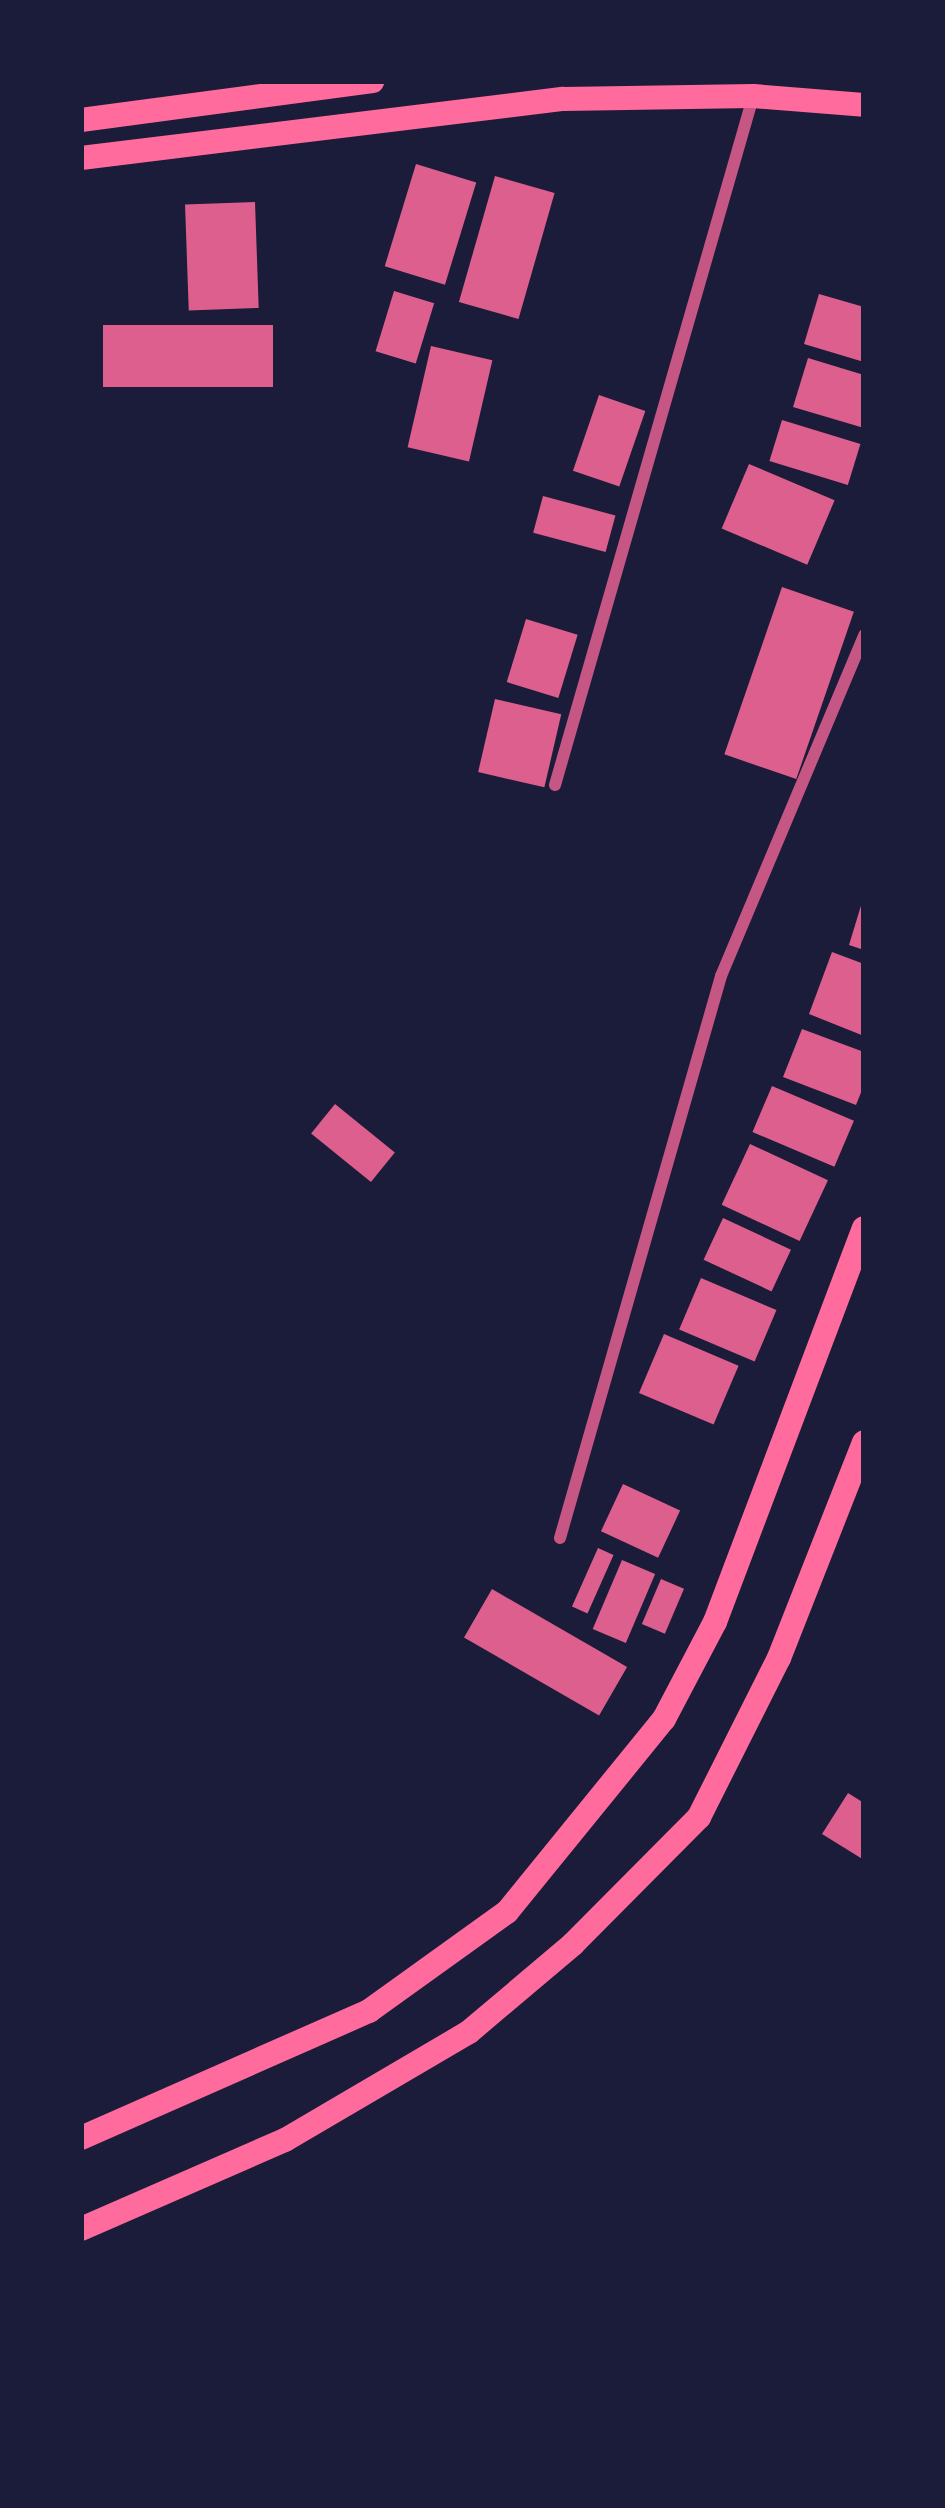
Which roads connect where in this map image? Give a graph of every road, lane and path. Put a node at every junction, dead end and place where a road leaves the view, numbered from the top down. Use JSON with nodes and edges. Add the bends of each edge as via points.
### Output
{"nodes":[{"id":1,"x":372,"y":81,"type":"edge"},
{"id":2,"x":753,"y":96,"type":"junction"},
{"id":3,"x":864,"y":105,"type":"edge"},
{"id":4,"x":81,"y":120,"type":"edge"},
{"id":5,"x":81,"y":158,"type":"edge"},
{"id":6,"x":864,"y":634,"type":"edge"},
{"id":7,"x":555,"y":785,"type":"dead end"},
{"id":8,"x":864,"y":1228,"type":"edge"},
{"id":9,"x":864,"y":1442,"type":"edge"},
{"id":10,"x":560,"y":1538,"type":"dead end"},
{"id":11,"x":81,"y":2138,"type":"edge"},
{"id":12,"x":81,"y":2229,"type":"edge"}],
"edges":[{"from":1,"to":4,"type":"main road"},
{"from":2,"to":3,"type":"main road"},
{"from":2,"to":5,"type":"main road","via":[[563,99]]},
{"from":2,"to":7,"type":"street"},
{"from":6,"to":10,"type":"street","via":[[721,976]]},
{"from":8,"to":11,"type":"main road","via":[[715,1622],[664,1719],[507,1912],[369,2012]]},
{"from":9,"to":12,"type":"main road","via":[[779,1658],[699,1817],[573,1944],[469,2032],[285,2140]]}]}
